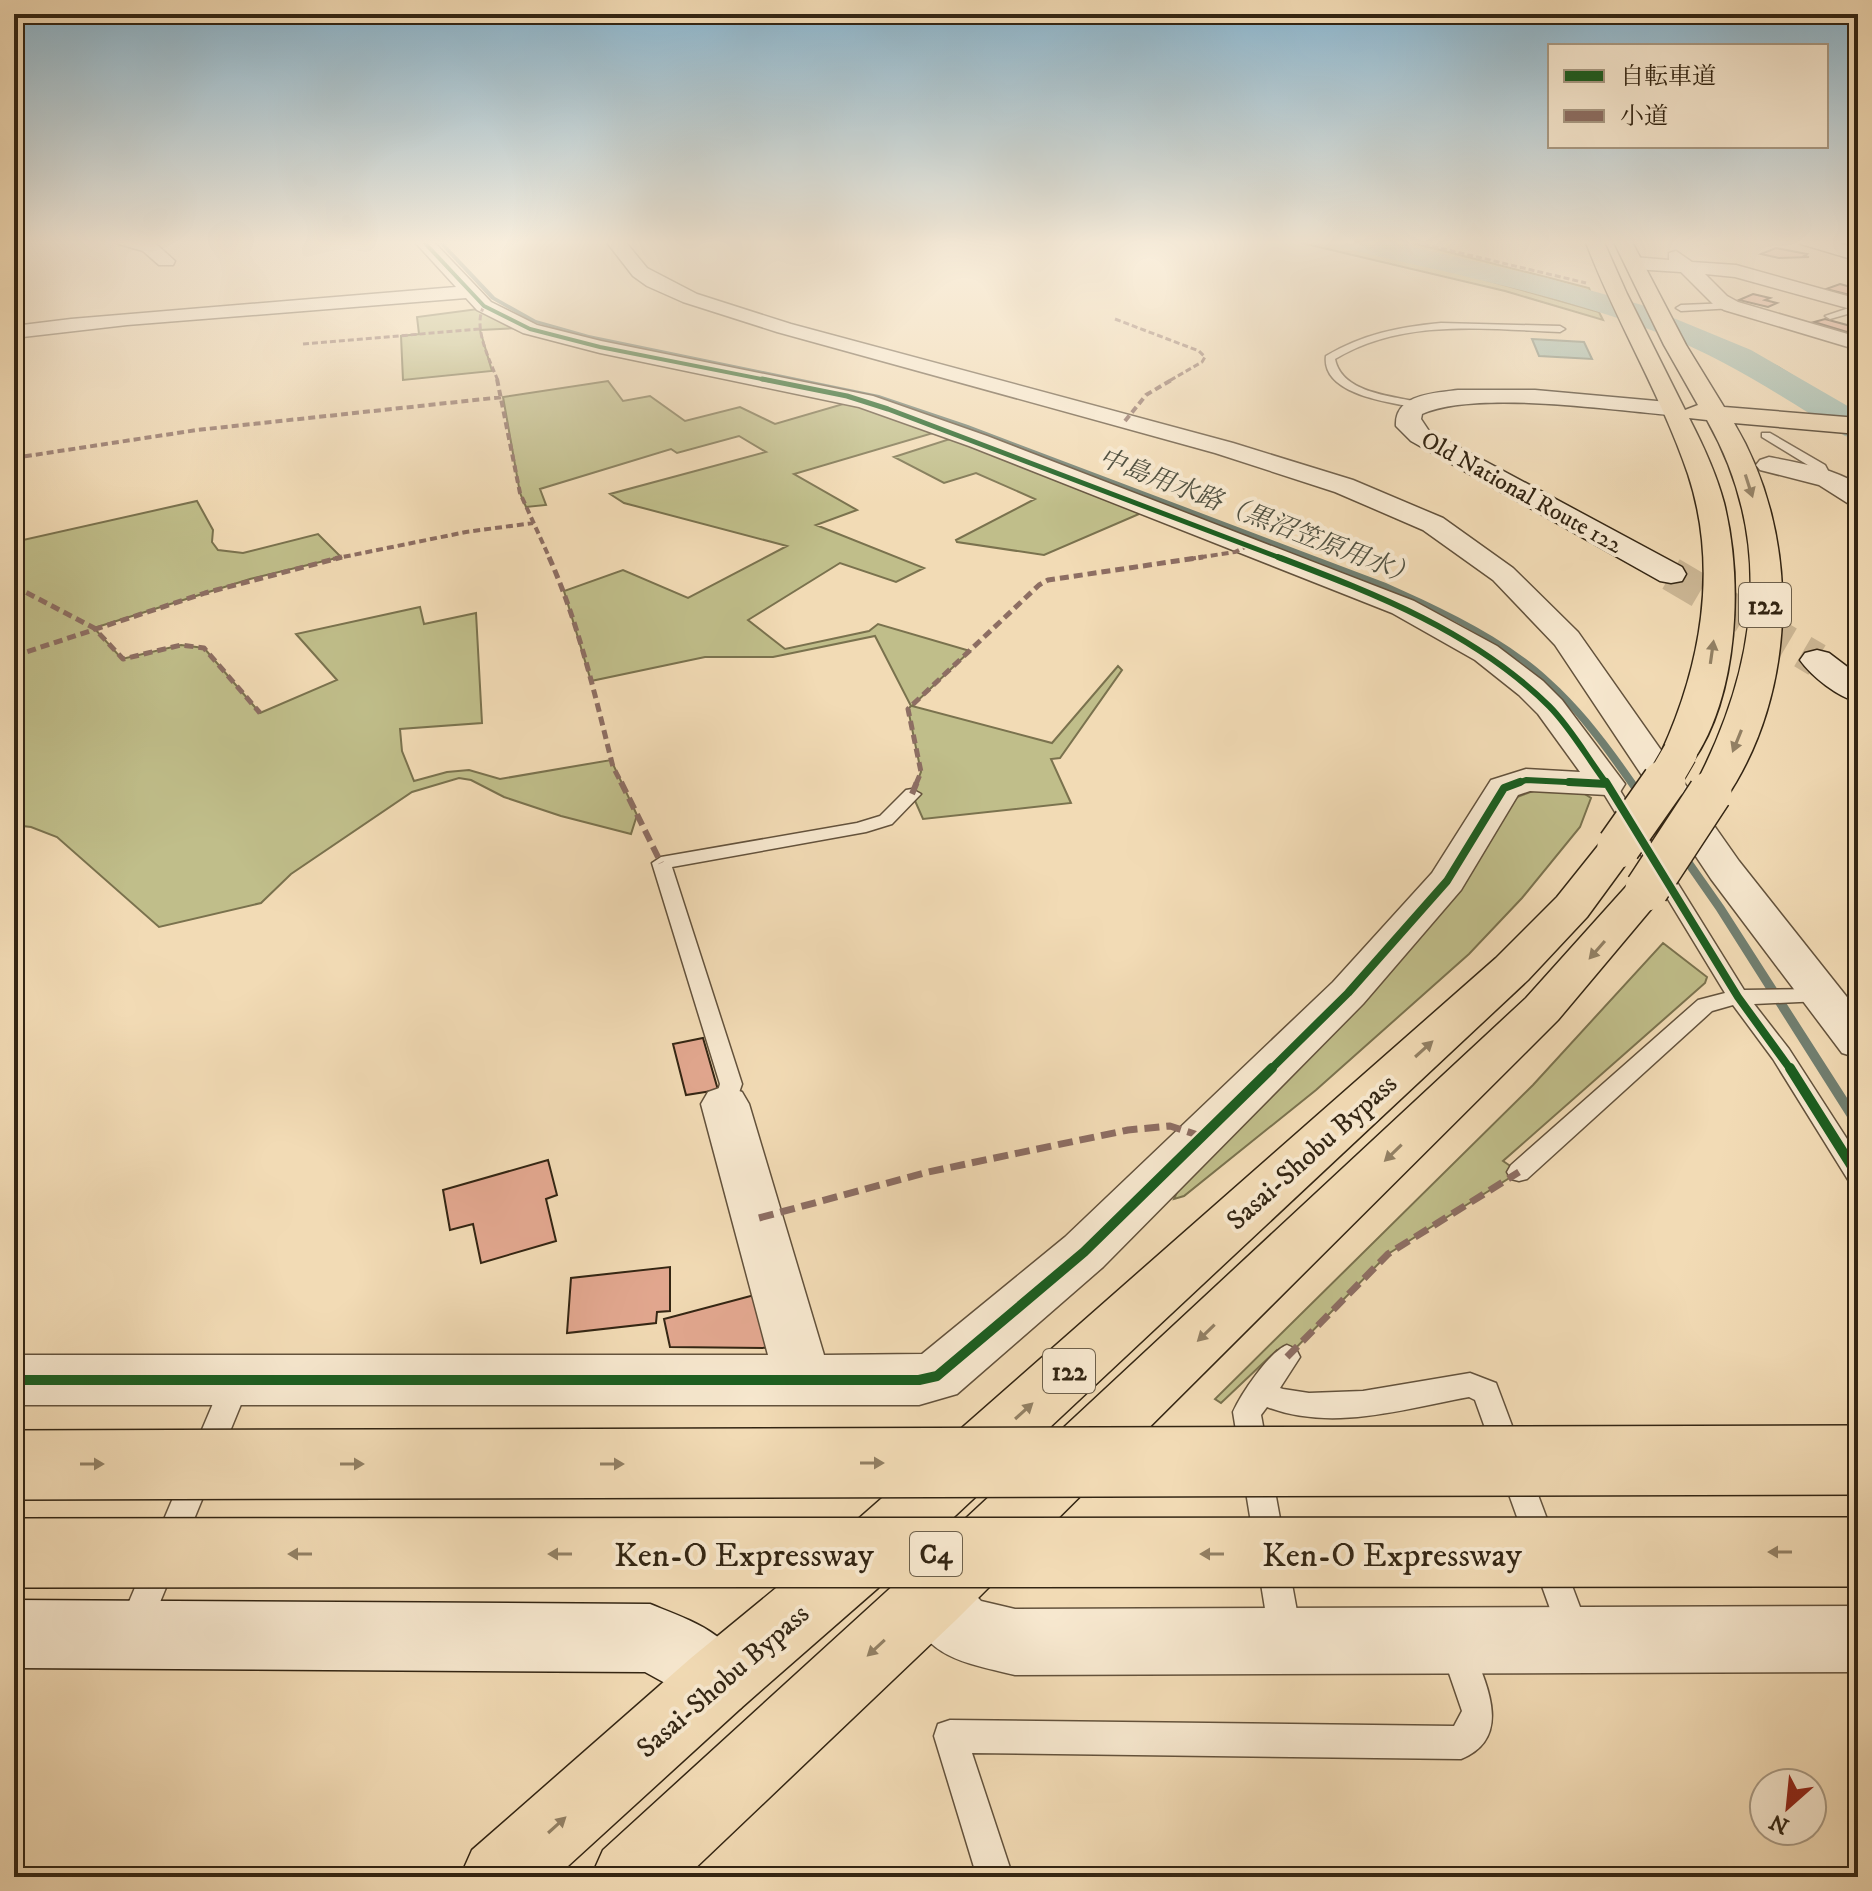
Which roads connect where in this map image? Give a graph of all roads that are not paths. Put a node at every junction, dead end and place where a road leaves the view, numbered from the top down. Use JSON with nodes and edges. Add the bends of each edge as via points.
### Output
{"nodes":[{"id":1,"x":45,"y":328,"type":"edge"},
{"id":2,"x":531,"y":328,"type":"edge"},
{"id":3,"x":785,"y":328,"type":"edge"},
{"id":4,"x":1434,"y":328,"type":"edge"},
{"id":5,"x":1467,"y":328,"type":"edge"},
{"id":6,"x":1642,"y":328,"type":"edge"},
{"id":7,"x":1658,"y":328,"type":"edge"},
{"id":8,"x":1805,"y":328,"type":"edge"},
{"id":9,"x":1560,"y":329,"type":"dead end"},
{"id":10,"x":14,"y":332,"type":"edge"},
{"id":11,"x":1858,"y":344,"type":"edge"},
{"id":12,"x":1419,"y":405,"type":"junction"},
{"id":13,"x":1670,"y":408,"type":"junction"},
{"id":14,"x":1714,"y":411,"type":"junction"},
{"id":15,"x":1783,"y":415,"type":"junction"},
{"id":16,"x":1858,"y":415,"type":"edge"},
{"id":17,"x":1858,"y":426,"type":"edge"},
{"id":18,"x":1766,"y":435,"type":"dead end"},
{"id":19,"x":1769,"y":465,"type":"dead end"},
{"id":20,"x":1827,"y":480,"type":"junction"},
{"id":21,"x":1858,"y":498,"type":"edge"},
{"id":22,"x":1671,"y":574,"type":"tunnel mouth"},
{"id":23,"x":1817,"y":660,"type":"tunnel mouth"},
{"id":24,"x":1856,"y":687,"type":"edge"},
{"id":25,"x":1607,"y":784,"type":"junction"},
{"id":26,"x":912,"y":794,"type":"dead end"},
{"id":27,"x":1633,"y":868,"type":"junction"},
{"id":28,"x":1811,"y":994,"type":"junction"},
{"id":29,"x":1746,"y":997,"type":"junction"},
{"id":30,"x":1858,"y":1042,"type":"edge"},
{"id":31,"x":725,"y":1104,"type":"joint"},
{"id":32,"x":1519,"y":1172,"type":"dead end"},
{"id":33,"x":1858,"y":1176,"type":"edge"},
{"id":34,"x":1287,"y":1357,"type":"dead end"},
{"id":35,"x":803,"y":1379,"type":"junction"},
{"id":36,"x":14,"y":1380,"type":"edge"},
{"id":37,"x":237,"y":1380,"type":"junction"},
{"id":38,"x":1259,"y":1392,"type":"junction"},
{"id":39,"x":1858,"y":1442,"type":"edge"},
{"id":40,"x":1858,"y":1460,"type":"edge"},
{"id":41,"x":1558,"y":1462,"type":"junction"},
{"id":42,"x":14,"y":1465,"type":"edge"},
{"id":43,"x":1858,"y":1552,"type":"edge"},
{"id":44,"x":14,"y":1553,"type":"edge"},
{"id":45,"x":932,"y":1596,"type":"junction"},
{"id":46,"x":14,"y":1634,"type":"edge"},
{"id":47,"x":131,"y":1634,"type":"junction"},
{"id":48,"x":1453,"y":1639,"type":"junction"},
{"id":49,"x":1576,"y":1639,"type":"junction"},
{"id":50,"x":1858,"y":1639,"type":"edge"},
{"id":51,"x":1286,"y":1640,"type":"junction"},
{"id":52,"x":716,"y":1683,"type":"junction"},
{"id":53,"x":499,"y":1877,"type":"edge"},
{"id":54,"x":630,"y":1877,"type":"edge"},
{"id":55,"x":995,"y":1877,"type":"edge"}],
"edges":[{"from":1,"to":10,"type":"street"},
{"from":2,"to":25,"type":"street","via":[[888,409],[1360,588],[1433,621],[1508,668],[1550,707]]},
{"from":3,"to":28,"type":"street","via":[[1239,452],[1344,486],[1433,524],[1503,574],[1567,639]]},
{"from":4,"to":12,"type":"lane","via":[[1390,332],[1359,341],[1330,358],[1335,377],[1345,383]]},
{"from":5,"to":9,"type":"lane"},
{"from":6,"to":13,"type":"highway","via":[[1682,400]]},
{"from":7,"to":14,"type":"highway","name":"Sasai-Shobu Bypass","number":"122"},
{"from":8,"to":11,"type":"street"},
{"from":12,"to":13,"type":"street","name":"Old National Route 122","via":[[1472,395]]},
{"from":12,"to":22,"type":"street","name":"Old National Route 122","via":[[1408,418],[1420,436]]},
{"from":13,"to":14,"type":"highway"},
{"from":27,"to":13,"type":"highway","name":"Sasai-Shobu Bypass","number":"122","one_way":true,"bridge":true,"via":[[1658,792],[1706,688],[1715,630],[1715,536],[1693,452]]},
{"from":14,"to":15,"type":"highway"},
{"from":14,"to":27,"type":"highway","name":"Sasai-Shobu Bypass","number":"122","one_way":true,"bridge":true,"via":[[1739,456],[1763,541],[1761,658],[1738,740],[1710,793]]},
{"from":15,"to":16,"type":"highway"},
{"from":15,"to":17,"type":"highway"},
{"from":18,"to":20,"type":"lane","via":[[1821,468]]},
{"from":19,"to":20,"type":"street"},
{"from":20,"to":21,"type":"street"},
{"from":23,"to":24,"type":"street"},
{"from":25,"to":29,"type":"lane"},
{"from":25,"to":35,"type":"street","via":[[1526,780],[1504,788],[1447,881],[1348,993],[1084,1252],[937,1376]]},
{"from":26,"to":31,"type":"lane","via":[[886,820],[860,828],[661,863],[731,1084]]},
{"from":27,"to":45,"type":"highway","name":"Sasai-Shobu Bypass","number":"122","one_way":true,"via":[[1542,1009]]},
{"from":52,"to":27,"type":"highway","name":"Sasai-Shobu Bypass","number":"122","one_way":true,"via":[[855,1565],[1512,969],[1572,907]]},
{"from":28,"to":29,"type":"lane"},
{"from":28,"to":30,"type":"street"},
{"from":29,"to":32,"type":"lane","via":[[1705,1005]]},
{"from":29,"to":33,"type":"lane"},
{"from":31,"to":35,"type":"street"},
{"from":34,"to":38,"type":"lane"},
{"from":35,"to":37,"type":"street"},
{"from":36,"to":37,"type":"street"},
{"from":37,"to":47,"type":"lane"},
{"from":38,"to":49,"type":"lane","via":[[1280,1403],[1325,1408],[1470,1385],[1486,1392]]},
{"from":38,"to":51,"type":"lane","via":[[1247,1412]]},
{"from":39,"to":41,"type":"highway","bridge":true},
{"from":40,"to":41,"type":"highway","bridge":true},
{"from":42,"to":41,"type":"highway","one_way":true,"bridge":true},
{"from":43,"to":44,"type":"highway","name":"Ken-O Expressway","number":"C4","one_way":true,"bridge":true},
{"from":45,"to":51,"type":"street","via":[[963,1630],[1015,1642]]},
{"from":45,"to":54,"type":"highway","name":"Sasai-Shobu Bypass","number":"122","one_way":true},
{"from":46,"to":47,"type":"street"},
{"from":47,"to":52,"type":"street","via":[[650,1638],[690,1658]]},
{"from":48,"to":49,"type":"street"},
{"from":48,"to":51,"type":"street"},
{"from":48,"to":55,"type":"lane","via":[[1478,1711],[1474,1729],[1461,1743],[950,1736]]},
{"from":49,"to":50,"type":"street"},
{"from":53,"to":52,"type":"highway","name":"Sasai-Shobu Bypass","number":"122","one_way":true}]}
